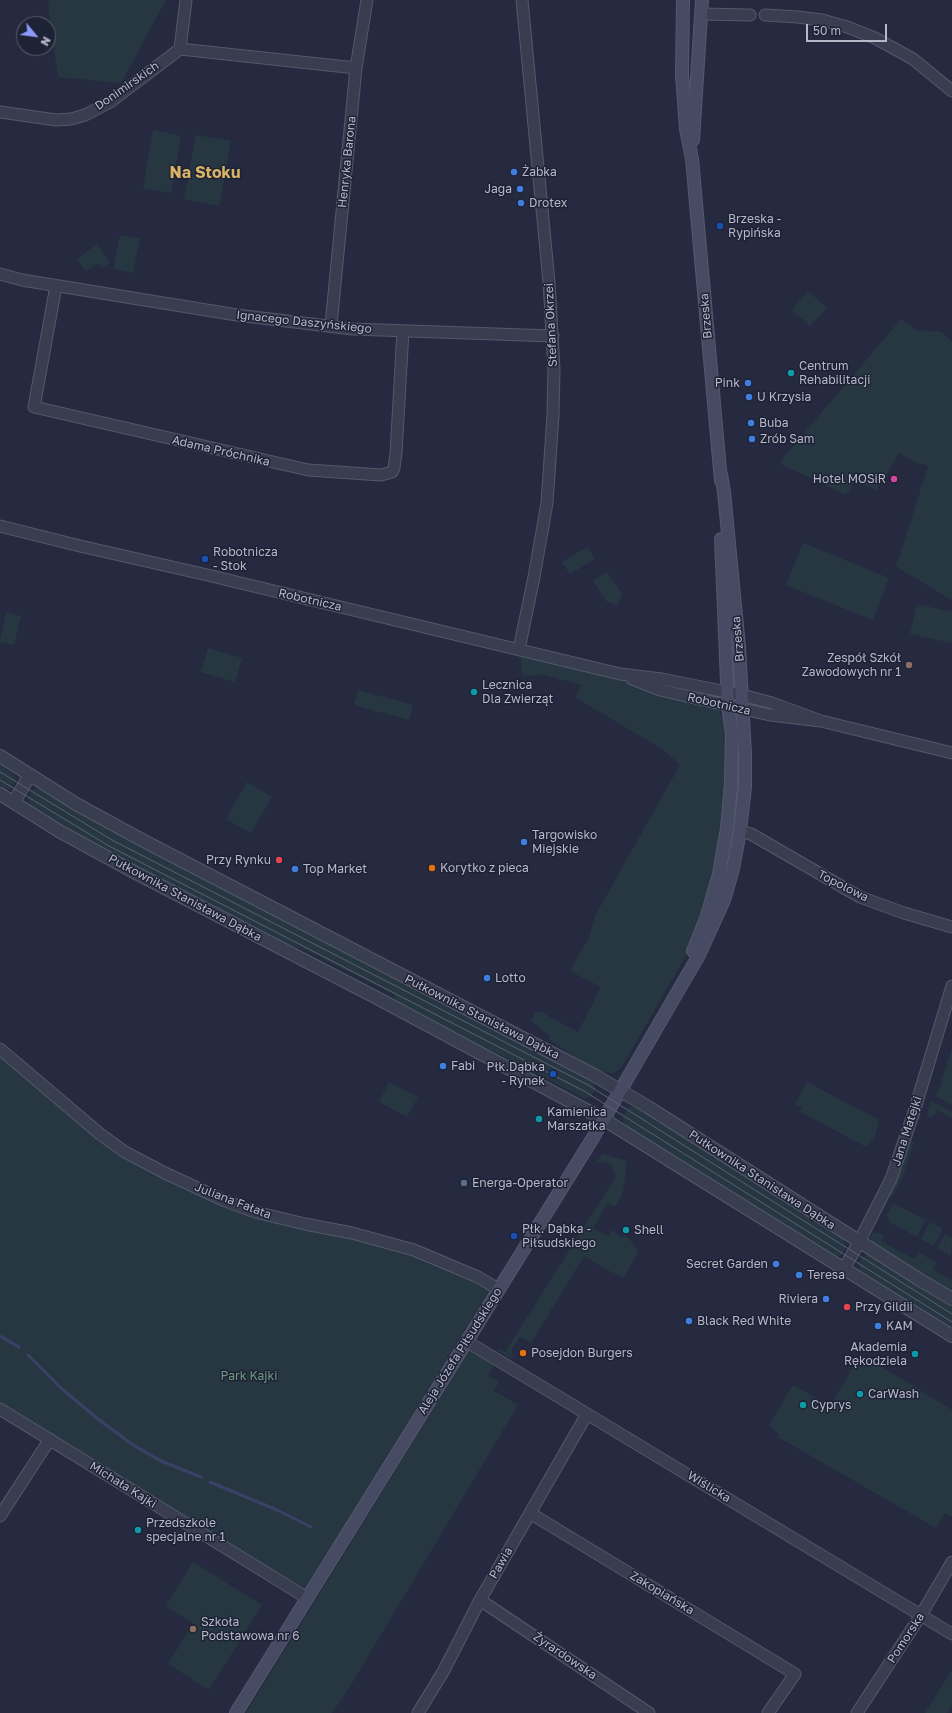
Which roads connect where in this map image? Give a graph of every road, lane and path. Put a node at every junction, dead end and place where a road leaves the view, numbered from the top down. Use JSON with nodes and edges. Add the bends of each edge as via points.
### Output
{"nodes":[{"id":1,"x":186,"y":0,"type":"edge"},
{"id":2,"x":367,"y":0,"type":"edge"},
{"id":3,"x":522,"y":0,"type":"edge"},
{"id":4,"x":683,"y":0,"type":"edge"},
{"id":5,"x":702,"y":0,"type":"edge"},
{"id":6,"x":701,"y":14,"type":"junction"},
{"id":7,"x":750,"y":15,"type":"dead end"},
{"id":8,"x":765,"y":15,"type":"dead end"},
{"id":9,"x":180,"y":49,"type":"junction"},
{"id":10,"x":356,"y":68,"type":"junction"},
{"id":11,"x":952,"y":91,"type":"edge"},
{"id":12,"x":0,"y":112,"type":"edge"},
{"id":13,"x":692,"y":159,"type":"junction"},
{"id":14,"x":0,"y":274,"type":"edge"},
{"id":15,"x":56,"y":286,"type":"junction"},
{"id":16,"x":331,"y":325,"type":"junction"},
{"id":17,"x":403,"y":331,"type":"junction"},
{"id":18,"x":553,"y":336,"type":"junction"},
{"id":19,"x":721,"y":474,"type":"junction"},
{"id":20,"x":0,"y":526,"type":"edge"},
{"id":21,"x":519,"y":649,"type":"junction"},
{"id":22,"x":620,"y":674,"type":"junction"},
{"id":23,"x":727,"y":692,"type":"junction"},
{"id":24,"x":742,"y":696,"type":"junction"},
{"id":25,"x":728,"y":706,"type":"junction"},
{"id":26,"x":743,"y":709,"type":"junction"},
{"id":27,"x":821,"y":721,"type":"junction"},
{"id":28,"x":952,"y":753,"type":"edge"},
{"id":29,"x":0,"y":756,"type":"edge"},
{"id":30,"x":30,"y":775,"type":"junction"},
{"id":31,"x":0,"y":794,"type":"edge"},
{"id":32,"x":14,"y":802,"type":"junction"},
{"id":33,"x":740,"y":831,"type":"junction"},
{"id":34,"x":952,"y":927,"type":"edge"},
{"id":35,"x":952,"y":986,"type":"edge"},
{"id":36,"x":681,"y":987,"type":"junction"},
{"id":37,"x":0,"y":1049,"type":"edge"},
{"id":38,"x":620,"y":1090,"type":"junction"},
{"id":39,"x":603,"y":1120,"type":"junction"},
{"id":40,"x":859,"y":1242,"type":"junction"},
{"id":41,"x":844,"y":1269,"type":"junction"},
{"id":42,"x":498,"y":1288,"type":"junction"},
{"id":43,"x":952,"y":1299,"type":"edge"},
{"id":44,"x":952,"y":1336,"type":"edge"},
{"id":45,"x":466,"y":1341,"type":"junction"},
{"id":46,"x":0,"y":1409,"type":"edge"},
{"id":47,"x":587,"y":1414,"type":"junction"},
{"id":48,"x":50,"y":1439,"type":"junction"},
{"id":49,"x":530,"y":1513,"type":"junction"},
{"id":50,"x":0,"y":1516,"type":"edge"},
{"id":51,"x":952,"y":1562,"type":"edge"},
{"id":52,"x":307,"y":1598,"type":"junction"},
{"id":53,"x":480,"y":1600,"type":"junction"},
{"id":54,"x":922,"y":1615,"type":"junction"},
{"id":55,"x":952,"y":1634,"type":"edge"},
{"id":56,"x":236,"y":1713,"type":"edge"},
{"id":57,"x":418,"y":1713,"type":"edge"},
{"id":58,"x":649,"y":1713,"type":"edge"},
{"id":59,"x":768,"y":1713,"type":"edge"},
{"id":60,"x":857,"y":1713,"type":"edge"}],
"edges":[{"from":1,"to":9,"type":"street"},
{"from":2,"to":10,"type":"street","name":"Henryka Barona"},
{"from":3,"to":18,"type":"street","name":"Stefana Okrzei"},
{"from":4,"to":13,"type":"main road","name":"Brzeska","via":[[683,92],[686,130]]},
{"from":5,"to":6,"type":"main road","name":"Brzeska"},
{"from":6,"to":7,"type":"street"},
{"from":6,"to":13,"type":"main road","name":"Brzeska"},
{"from":8,"to":11,"type":"street","via":[[827,22],[874,38],[913,59]]},
{"from":9,"to":10,"type":"street"},
{"from":9,"to":12,"type":"street","name":"Donimirskich","via":[[110,102],[85,115],[56,120]]},
{"from":10,"to":16,"type":"street","name":"Henryka Barona"},
{"from":13,"to":19,"type":"main road","name":"Brzeska"},
{"from":14,"to":15,"type":"street"},
{"from":15,"to":16,"type":"street","name":"Ignacego Daszyńskiego","via":[[237,315]]},
{"from":15,"to":17,"type":"street","name":"Adama Próchnika","via":[[34,407],[308,470],[380,475],[389,474],[394,468]]},
{"from":16,"to":17,"type":"street","name":"Ignacego Daszyńskiego","via":[[352,329]]},
{"from":17,"to":18,"type":"street","name":"Ignacego Daszyńskiego"},
{"from":18,"to":21,"type":"street","name":"Stefana Okrzei","via":[[553,415],[548,489],[543,530]]},
{"from":19,"to":23,"type":"main road","name":"Brzeska","via":[[720,516]]},
{"from":19,"to":24,"type":"main road","name":"Brzeska"},
{"from":20,"to":21,"type":"street","name":"Robotnicza"},
{"from":21,"to":22,"type":"street","name":"Robotnicza"},
{"from":22,"to":23,"type":"street","name":"Robotnicza","via":[[662,679]]},
{"from":22,"to":25,"type":"street","name":"Robotnicza","via":[[660,690]]},
{"from":23,"to":24,"type":"street","name":"Robotnicza"},
{"from":23,"to":25,"type":"main road","name":"Brzeska"},
{"from":24,"to":26,"type":"main road","name":"Brzeska"},
{"from":24,"to":27,"type":"street","name":"Robotnicza","via":[[772,703]]},
{"from":25,"to":26,"type":"street","name":"Robotnicza"},
{"from":25,"to":36,"type":"main road","name":"Aleja Józefa Piłsudskiego","via":[[732,733],[732,762],[722,854],[714,894]]},
{"from":26,"to":27,"type":"street","name":"Robotnicza"},
{"from":26,"to":33,"type":"main road","name":"Aleja Józefa Piłsudskiego","via":[[746,754]]},
{"from":27,"to":28,"type":"street","name":"Robotnicza"},
{"from":29,"to":30,"type":"street","name":"Pułkownika Stanisława Dąbka"},
{"from":30,"to":32,"type":"street"},
{"from":30,"to":38,"type":"street","name":"Pułkownika Stanisława Dąbka","via":[[142,840]]},
{"from":31,"to":32,"type":"street","name":"Pułkownika Stanisława Dąbka"},
{"from":32,"to":39,"type":"street","name":"Pułkownika Stanisława Dąbka","via":[[134,872],[377,998]]},
{"from":33,"to":34,"type":"street","name":"Topolowa","via":[[751,834],[860,896],[904,913]]},
{"from":33,"to":36,"type":"main road","name":"Aleja Józefa Piłsudskiego","via":[[724,900]]},
{"from":35,"to":40,"type":"street","name":"Jana Matejki","via":[[899,1158]]},
{"from":36,"to":38,"type":"main road","name":"Aleja Józefa Piłsudskiego"},
{"from":37,"to":42,"type":"street","name":"Juliana Fałata","via":[[100,1134],[125,1152],[165,1173],[255,1212],[359,1234],[414,1250]]},
{"from":38,"to":39,"type":"main road","name":"Aleja Józefa Piłsudskiego"},
{"from":38,"to":40,"type":"street","name":"Pułkownika Stanisława Dąbka"},
{"from":39,"to":41,"type":"street","name":"Pułkownika Stanisława Dąbka"},
{"from":39,"to":42,"type":"main road","name":"Aleja Józefa Piłsudskiego"},
{"from":40,"to":41,"type":"street","name":"Jana Matejki"},
{"from":40,"to":43,"type":"street","name":"Pułkownika Stanisława Dąbka"},
{"from":41,"to":44,"type":"street","name":"Pułkownika Stanisława Dąbka"},
{"from":42,"to":45,"type":"main road","name":"Aleja Józefa Piłsudskiego"},
{"from":45,"to":47,"type":"street","name":"Wiślicka"},
{"from":45,"to":52,"type":"main road","name":"Aleja Józefa Piłsudskiego"},
{"from":46,"to":48,"type":"street","name":"Michała Kajki"},
{"from":47,"to":49,"type":"street","name":"Pawia"},
{"from":47,"to":54,"type":"street","name":"Wiślicka"},
{"from":48,"to":50,"type":"street"},
{"from":48,"to":52,"type":"street","name":"Michała Kajki"},
{"from":49,"to":53,"type":"street","name":"Pawia"},
{"from":49,"to":59,"type":"street","name":"Zakopiańska","via":[[795,1674]]},
{"from":51,"to":54,"type":"street","name":"Pomorska"},
{"from":52,"to":56,"type":"main road","name":"Aleja Józefa Piłsudskiego"},
{"from":53,"to":57,"type":"street","name":"Pawia","via":[[443,1672]]},
{"from":53,"to":58,"type":"street","name":"Żyrardowska"},
{"from":54,"to":55,"type":"street","name":"Wiślicka"},
{"from":54,"to":60,"type":"street","name":"Pomorska"}]}
